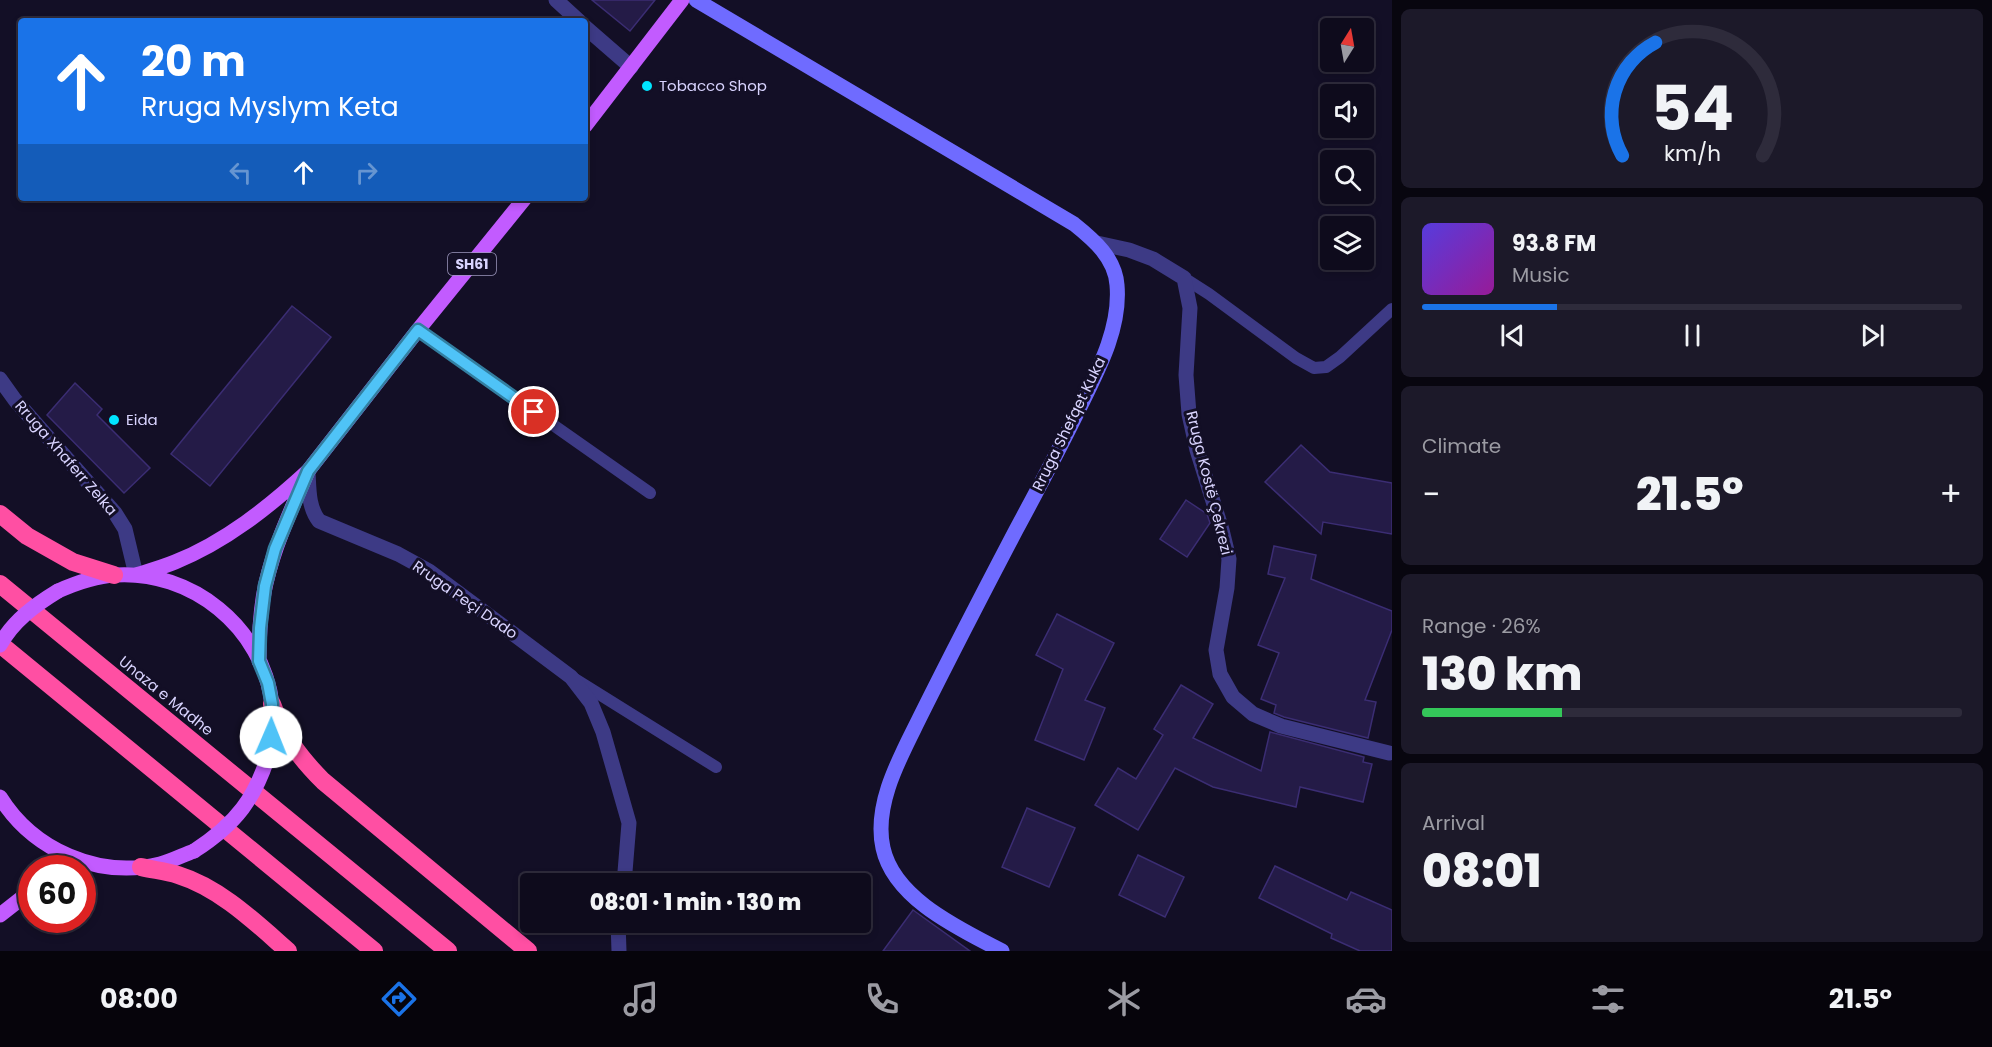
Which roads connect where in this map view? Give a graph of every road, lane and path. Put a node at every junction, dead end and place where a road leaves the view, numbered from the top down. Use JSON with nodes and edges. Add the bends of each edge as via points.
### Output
{"nodes":[{"id":1,"x":556,"y":0,"type":"edge"},
{"id":2,"x":682,"y":0,"type":"edge"},
{"id":3,"x":696,"y":0,"type":"edge"},
{"id":4,"x":576,"y":18,"type":"edge"},
{"id":5,"x":588,"y":30,"type":"edge"},
{"id":6,"x":631,"y":67,"type":"junction"},
{"id":7,"x":588,"y":122,"type":"edge"},
{"id":8,"x":523,"y":201,"type":"edge"},
{"id":9,"x":1097,"y":243,"type":"junction"},
{"id":10,"x":1184,"y":278,"type":"junction"},
{"id":11,"x":1392,"y":309,"type":"edge"},
{"id":12,"x":418,"y":330,"type":"junction"},
{"id":13,"x":0,"y":379,"type":"edge"},
{"id":14,"x":308,"y":471,"type":"junction"},
{"id":15,"x":650,"y":494,"type":"dead end"},
{"id":16,"x":0,"y":514,"type":"edge"},
{"id":17,"x":114,"y":575,"type":"junction"},
{"id":18,"x":136,"y":575,"type":"junction"},
{"id":19,"x":0,"y":584,"type":"edge"},
{"id":20,"x":0,"y":644,"type":"edge"},
{"id":21,"x":259,"y":661,"type":"junction"},
{"id":22,"x":572,"y":677,"type":"junction"},
{"id":23,"x":272,"y":704,"type":"junction"},
{"id":24,"x":1389,"y":753,"type":"dead end"},
{"id":25,"x":716,"y":767,"type":"dead end"},
{"id":26,"x":0,"y":797,"type":"edge"},
{"id":27,"x":96,"y":866,"type":"edge"},
{"id":28,"x":99,"y":866,"type":"junction"},
{"id":29,"x":141,"y":867,"type":"junction"},
{"id":30,"x":625,"y":873,"type":"edge"},
{"id":31,"x":18,"y":901,"type":"edge"},
{"id":32,"x":0,"y":915,"type":"edge"},
{"id":33,"x":619,"y":933,"type":"edge"},
{"id":34,"x":288,"y":951,"type":"edge"},
{"id":35,"x":374,"y":951,"type":"edge"},
{"id":36,"x":448,"y":951,"type":"edge"},
{"id":37,"x":528,"y":951,"type":"edge"},
{"id":38,"x":620,"y":951,"type":"edge"},
{"id":39,"x":1002,"y":951,"type":"edge"}],
"edges":[{"from":1,"to":4,"type":"street"},
{"from":2,"to":6,"type":"main road"},
{"from":3,"to":9,"type":"street","name":"Rruga Shefqet Kuka","via":[[1074,224]]},
{"from":5,"to":6,"type":"street"},
{"from":6,"to":7,"type":"main road"},
{"from":8,"to":12,"type":"main road","number":"SH61"},
{"from":9,"to":10,"type":"street","via":[[1153,259]]},
{"from":9,"to":39,"type":"street","name":"Rruga Shefqet Kuka","via":[[1110,262],[1117,283],[1117,307],[1099,368],[918,723],[888,794],[880,824],[883,849],[893,874],[917,900]]},
{"from":10,"to":11,"type":"lane","via":[[1314,368],[1340,357]]},
{"from":10,"to":24,"type":"street","name":"Rruga Kostë Çekrezi","via":[[1190,308],[1186,375],[1190,414],[1229,559],[1216,650],[1220,674],[1233,697],[1253,714],[1281,726]]},
{"from":12,"to":14,"type":"main road"},
{"from":12,"to":15,"type":"lane"},
{"from":13,"to":18,"type":"street","name":"Rruga Xhaferr Zelka","via":[[115,513],[125,529]]},
{"from":14,"to":18,"type":"main road","via":[[277,500],[213,542],[177,561]]},
{"from":14,"to":21,"type":"main road","via":[[275,549],[267,579]]},
{"from":14,"to":22,"type":"street","name":"Rruga Peçi Dado","via":[[310,499],[319,521],[429,571]]},
{"from":16,"to":17,"type":"highway","via":[[27,536],[65,558]]},
{"from":17,"to":18,"type":"main road"},
{"from":17,"to":20,"type":"main road","bridge":true,"via":[[92,578],[58,591],[18,620]]},
{"from":18,"to":21,"type":"main road","via":[[158,578],[209,600],[240,629]]},
{"from":19,"to":36,"type":"highway","name":"Unaza e Madhe"},
{"from":20,"to":35,"type":"highway"},
{"from":21,"to":23,"type":"main road"},
{"from":22,"to":25,"type":"lane","name":"Rruga Peçi Dado"},
{"from":22,"to":30,"type":"street","name":"Rruga Peçi Dado","via":[[591,703],[603,732],[629,823]]},
{"from":23,"to":29,"type":"main road","bridge":true,"via":[[270,750],[263,775],[236,819],[194,851],[162,864]]},
{"from":23,"to":37,"type":"highway","via":[[288,741],[323,781]]},
{"from":26,"to":28,"type":"main road","via":[[41,842]]},
{"from":27,"to":28,"type":"main road"},
{"from":28,"to":29,"type":"main road"},
{"from":29,"to":34,"type":"highway","via":[[201,885]]},
{"from":31,"to":32,"type":"main road"},
{"from":33,"to":38,"type":"street"}]}
